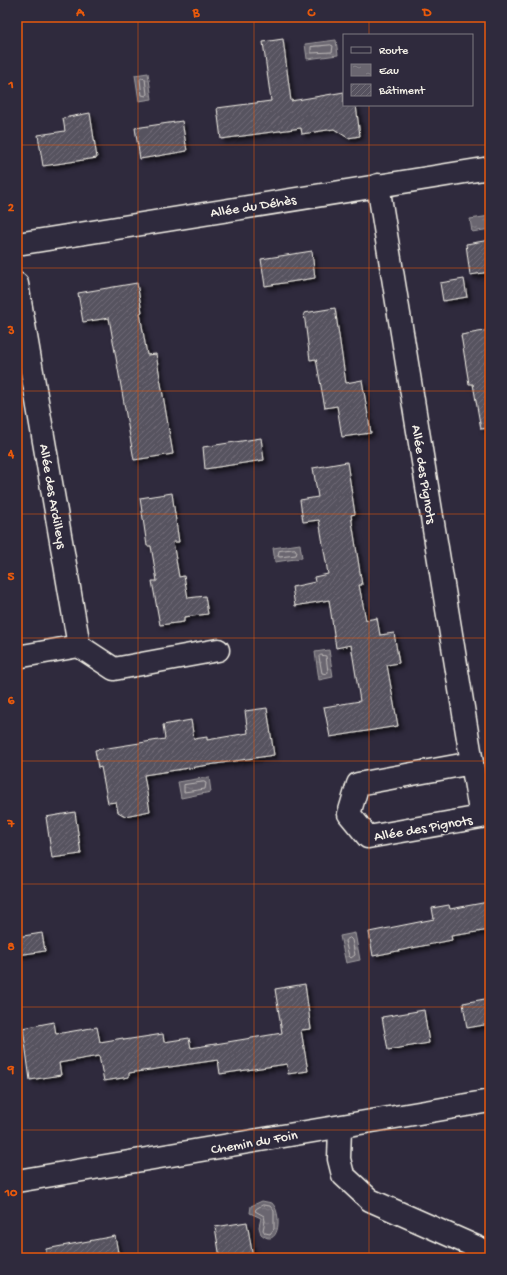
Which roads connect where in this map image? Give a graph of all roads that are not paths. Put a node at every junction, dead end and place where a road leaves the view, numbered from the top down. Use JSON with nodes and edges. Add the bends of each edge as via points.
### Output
{"nodes":[{"id":1,"x":490,"y":168,"type":"edge"},
{"id":2,"x":378,"y":185,"type":"junction"},
{"id":3,"x":17,"y":244,"type":"edge"},
{"id":4,"x":17,"y":284,"type":"edge"},
{"id":5,"x":79,"y":646,"type":"junction"},
{"id":6,"x":218,"y":650,"type":"dead end"},
{"id":7,"x":17,"y":657,"type":"edge"},
{"id":8,"x":472,"y":763,"type":"junction"},
{"id":9,"x":490,"y":1101,"type":"edge"},
{"id":10,"x":340,"y":1127,"type":"junction"},
{"id":11,"x":17,"y":1181,"type":"edge"},
{"id":12,"x":490,"y":1253,"type":"edge"}],
"edges":[{"from":1,"to":2,"type":"street","name":"Allée du Déhès"},
{"from":2,"to":3,"type":"street","name":"Allée du Déhès"},
{"from":2,"to":8,"type":"street","name":"Allée des Pignots"},
{"from":4,"to":5,"type":"street","name":"Allée des Ardilleys"},
{"from":5,"to":6,"type":"street","via":[[114,669]]},
{"from":5,"to":7,"type":"street"},
{"from":8,"to":8,"type":"street","name":"Allée des Pignots","via":[[481,817],[368,837],[349,814],[358,784]]},
{"from":9,"to":10,"type":"street","name":"Chemin du Foin"},
{"from":10,"to":11,"type":"street","name":"Chemin du Foin"},
{"from":10,"to":12,"type":"street","via":[[339,1159],[343,1175],[370,1200]]}]}
